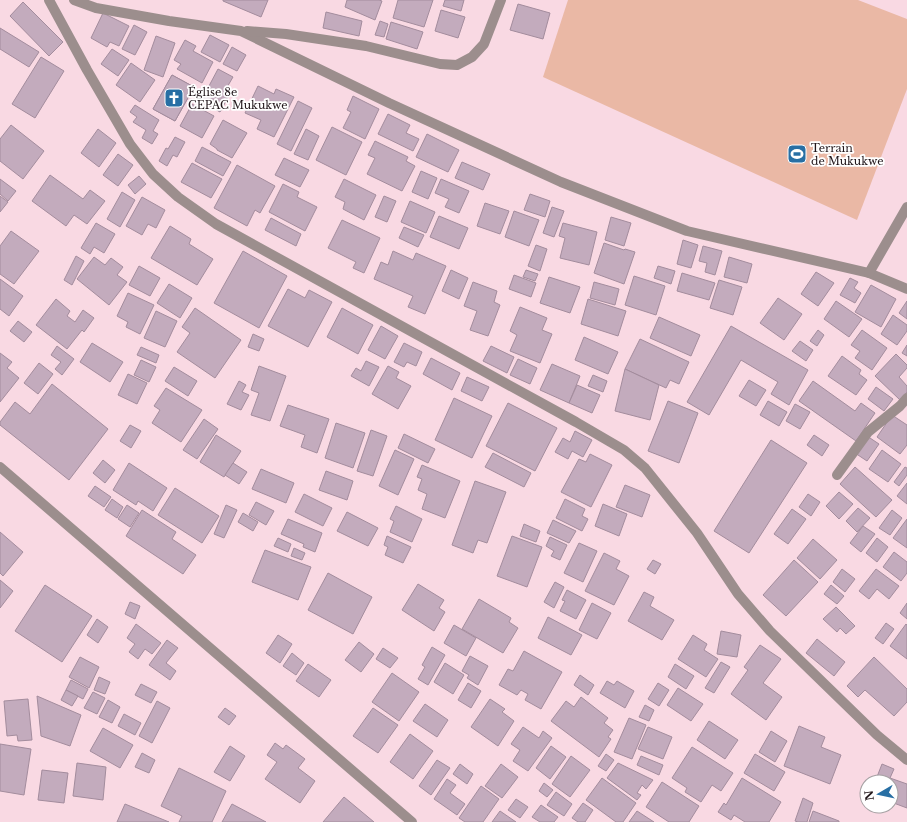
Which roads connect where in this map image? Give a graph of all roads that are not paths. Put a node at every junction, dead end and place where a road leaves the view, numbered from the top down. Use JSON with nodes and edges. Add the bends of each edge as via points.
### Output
{"nodes":[{"id":1,"x":49,"y":0,"type":"edge"},
{"id":2,"x":74,"y":0,"type":"edge"},
{"id":3,"x":500,"y":0,"type":"edge"},
{"id":4,"x":241,"y":31,"type":"junction"},
{"id":5,"x":907,"y":207,"type":"edge"},
{"id":6,"x":869,"y":273,"type":"junction"},
{"id":7,"x":907,"y":289,"type":"edge"},
{"id":8,"x":907,"y":398,"type":"edge"},
{"id":9,"x":0,"y":467,"type":"edge"},
{"id":10,"x":837,"y":476,"type":"dead end"},
{"id":11,"x":907,"y":760,"type":"edge"},
{"id":12,"x":412,"y":822,"type":"edge"}],
"edges":[{"from":1,"to":11,"type":"street","via":[[130,144],[153,174],[178,197],[216,224],[624,450],[645,468],[668,496],[738,594],[770,631],[877,735]]},
{"from":2,"to":4,"type":"street","via":[[96,8]]},
{"from":3,"to":4,"type":"street","via":[[484,44],[472,57],[457,65],[440,64],[366,46],[294,35]]},
{"from":4,"to":6,"type":"street","via":[[561,182],[635,211],[687,231]]},
{"from":5,"to":6,"type":"street"},
{"from":6,"to":7,"type":"street"},
{"from":8,"to":10,"type":"street","via":[[868,432]]},
{"from":9,"to":12,"type":"street"}]}
